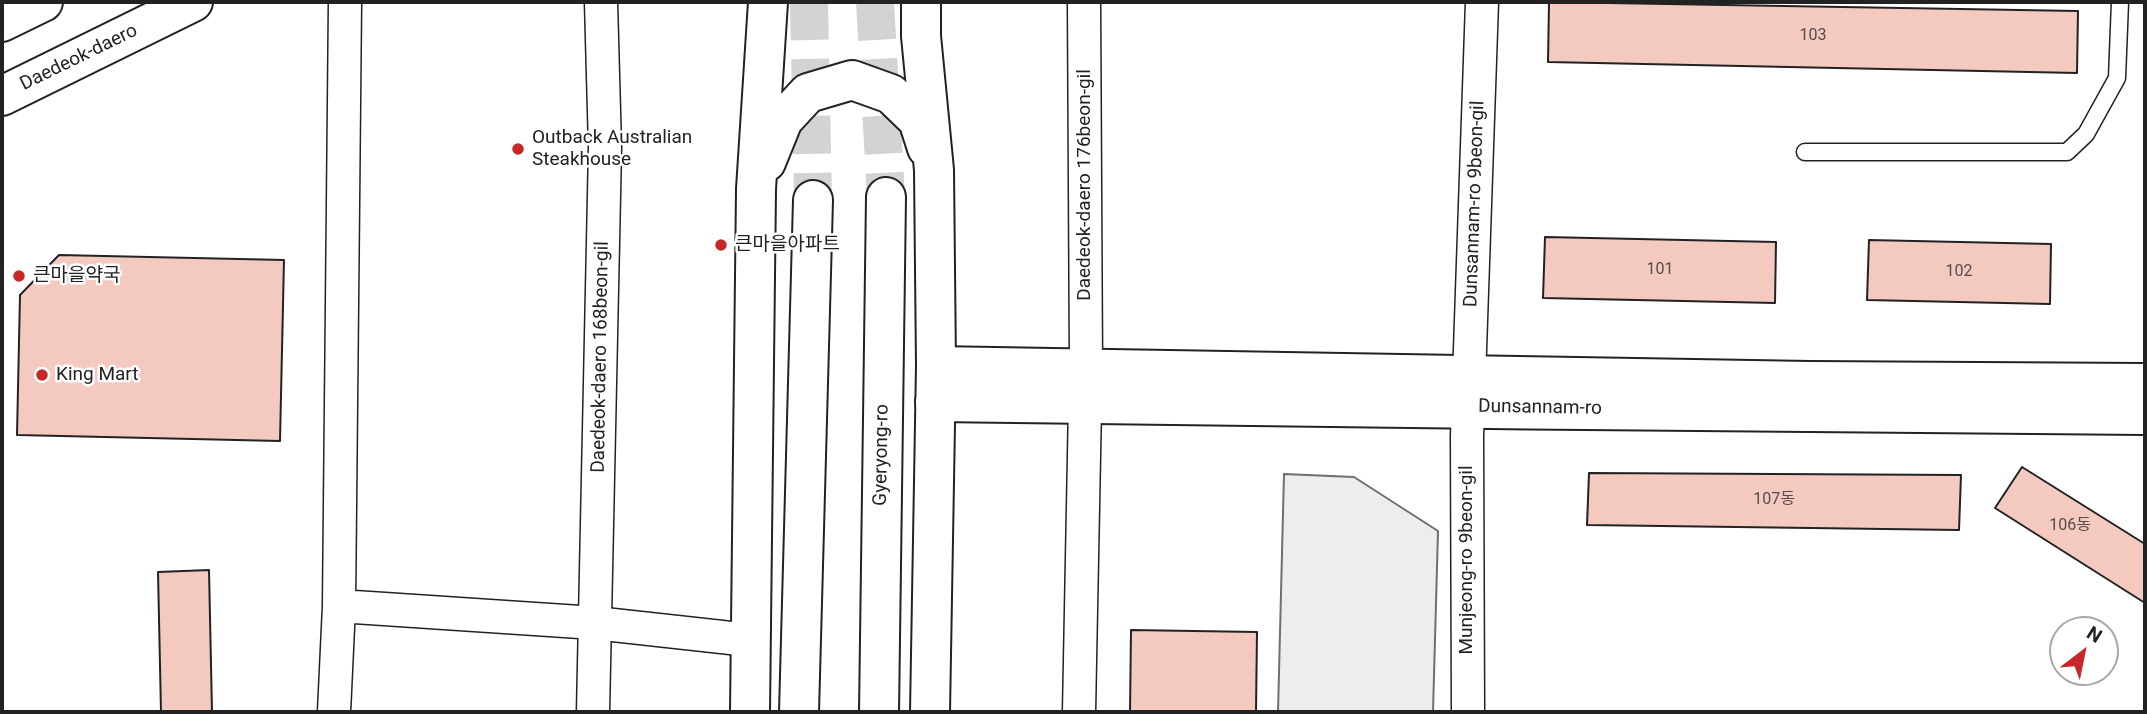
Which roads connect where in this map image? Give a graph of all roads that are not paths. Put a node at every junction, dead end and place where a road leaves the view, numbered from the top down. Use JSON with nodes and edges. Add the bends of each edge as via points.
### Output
{"nodes":[{"id":1,"x":43,"y":2,"type":"edge"},
{"id":2,"x":193,"y":2,"type":"edge"},
{"id":3,"x":345,"y":2,"type":"edge"},
{"id":4,"x":601,"y":2,"type":"edge"},
{"id":5,"x":768,"y":2,"type":"edge"},
{"id":6,"x":1084,"y":2,"type":"edge"},
{"id":7,"x":1482,"y":2,"type":"edge"},
{"id":8,"x":2120,"y":2,"type":"edge"},
{"id":9,"x":918,"y":13,"type":"edge"},
{"id":10,"x":2,"y":22,"type":"edge"},
{"id":11,"x":2,"y":96,"type":"edge"},
{"id":12,"x":1805,"y":152,"type":"dead end"},
{"id":13,"x":934,"y":170,"type":"junction"},
{"id":14,"x":756,"y":189,"type":"junction"},
{"id":15,"x":886,"y":197,"type":"tunnel mouth"},
{"id":16,"x":813,"y":200,"type":"tunnel mouth"},
{"id":17,"x":2145,"y":383,"type":"edge"},
{"id":18,"x":935,"y":384,"type":"junction"},
{"id":19,"x":1085,"y":386,"type":"junction"},
{"id":20,"x":1469,"y":391,"type":"junction"},
{"id":21,"x":2145,"y":415,"type":"edge"},
{"id":22,"x":339,"y":606,"type":"junction"},
{"id":23,"x":594,"y":623,"type":"junction"},
{"id":24,"x":749,"y":640,"type":"junction"},
{"id":25,"x":334,"y":712,"type":"edge"},
{"id":26,"x":593,"y":712,"type":"edge"},
{"id":27,"x":750,"y":712,"type":"edge"},
{"id":28,"x":799,"y":712,"type":"edge"},
{"id":29,"x":879,"y":712,"type":"edge"},
{"id":30,"x":930,"y":712,"type":"edge"},
{"id":31,"x":1079,"y":712,"type":"edge"},
{"id":32,"x":1468,"y":712,"type":"edge"}],
"edges":[{"from":1,"to":10,"type":"main road"},
{"from":2,"to":11,"type":"main road","name":"Daedeok-daero"},
{"from":3,"to":22,"type":"street"},
{"from":4,"to":23,"type":"street","name":"Daedeok-daero 168beon-gil","via":[[605,148]]},
{"from":5,"to":14,"type":"main road"},
{"from":6,"to":19,"type":"street","name":"Daedeok-daero 176beon-gil"},
{"from":7,"to":20,"type":"street","name":"Dunsannam-ro 9beon-gil"},
{"from":8,"to":12,"type":"lane","via":[[2117,78],[2086,134],[2067,152]]},
{"from":9,"to":13,"type":"main road"},
{"from":13,"to":14,"type":"main road","via":[[918,120],[891,94],[852,80],[808,93],[783,120]]},
{"from":13,"to":18,"type":"main road"},
{"from":14,"to":24,"type":"main road"},
{"from":15,"to":29,"type":"main road","name":"Gyeryong-ro"},
{"from":16,"to":28,"type":"main road"},
{"from":17,"to":20,"type":"main road","name":"Dunsannam-ro"},
{"from":18,"to":19,"type":"main road","name":"Dunsannam-ro"},
{"from":18,"to":30,"type":"main road"},
{"from":19,"to":20,"type":"main road","name":"Dunsannam-ro"},
{"from":19,"to":31,"type":"street","name":"Daedeok-daero 176beon-gil"},
{"from":20,"to":21,"type":"main road","name":"Dunsannam-ro","via":[[1824,414]]},
{"from":20,"to":32,"type":"street","name":"Munjeong-ro 9beon-gil"},
{"from":22,"to":23,"type":"street"},
{"from":22,"to":25,"type":"street"},
{"from":23,"to":24,"type":"street"},
{"from":23,"to":26,"type":"street","name":"Daedeok-daero 168beon-gil"},
{"from":24,"to":27,"type":"main road"}]}
